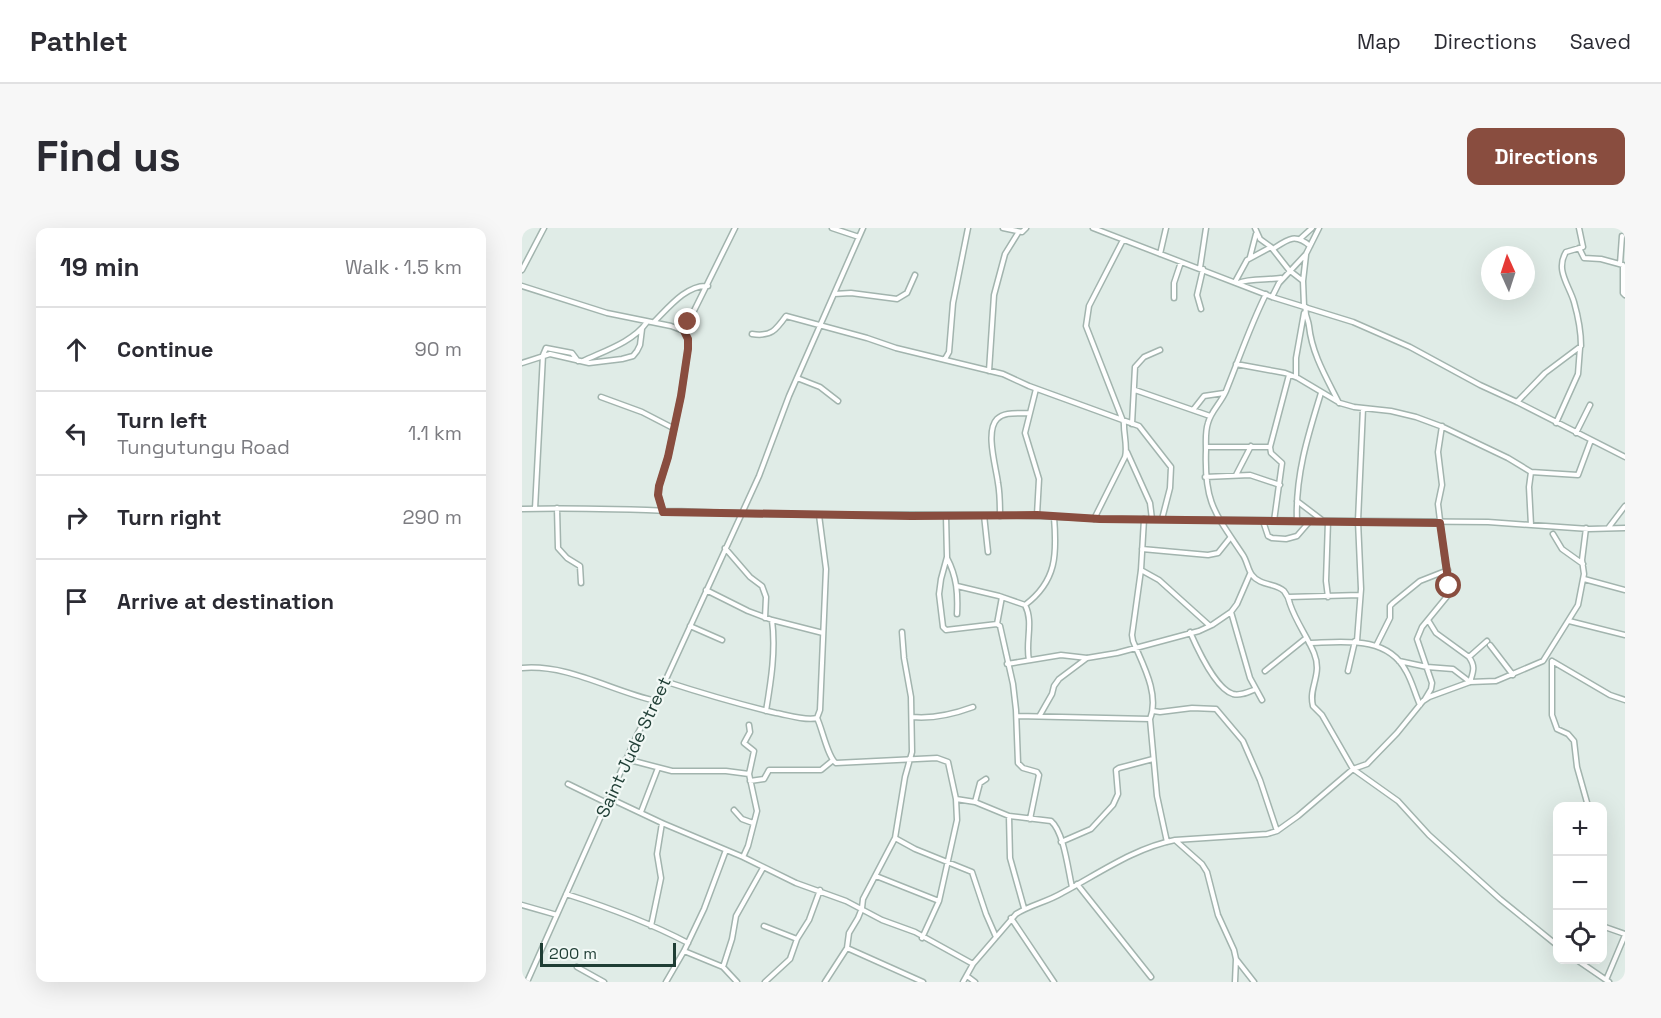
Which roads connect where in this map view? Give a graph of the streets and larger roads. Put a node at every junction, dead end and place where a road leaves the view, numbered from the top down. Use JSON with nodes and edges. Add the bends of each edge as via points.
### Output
{"nodes":[{"id":1,"x":544,"y":228,"type":"edge"},
{"id":2,"x":735,"y":228,"type":"edge"},
{"id":3,"x":832,"y":228,"type":"edge"},
{"id":4,"x":863,"y":228,"type":"edge"},
{"id":5,"x":968,"y":228,"type":"edge"},
{"id":6,"x":1003,"y":228,"type":"edge"},
{"id":7,"x":1026,"y":228,"type":"edge"},
{"id":8,"x":1093,"y":228,"type":"edge"},
{"id":9,"x":1166,"y":228,"type":"edge"},
{"id":10,"x":1206,"y":228,"type":"edge"},
{"id":11,"x":1312,"y":228,"type":"edge"},
{"id":12,"x":1319,"y":228,"type":"edge"},
{"id":13,"x":1580,"y":228,"type":"edge"},
{"id":14,"x":1256,"y":231,"type":"edge"},
{"id":15,"x":1018,"y":233,"type":"junction"},
{"id":16,"x":859,"y":237,"type":"junction"},
{"id":17,"x":1622,"y":237,"type":"dead end"},
{"id":18,"x":1300,"y":239,"type":"junction"},
{"id":19,"x":1123,"y":240,"type":"junction"},
{"id":20,"x":1310,"y":246,"type":"junction"},
{"id":21,"x":1272,"y":248,"type":"junction"},
{"id":22,"x":1580,"y":248,"type":"junction"},
{"id":23,"x":1160,"y":254,"type":"junction"},
{"id":24,"x":1306,"y":254,"type":"junction"},
{"id":25,"x":1250,"y":258,"type":"junction"},
{"id":26,"x":1181,"y":262,"type":"junction"},
{"id":27,"x":1620,"y":264,"type":"junction"},
{"id":28,"x":1201,"y":269,"type":"junction"},
{"id":29,"x":522,"y":270,"type":"edge"},
{"id":30,"x":1289,"y":270,"type":"junction"},
{"id":31,"x":915,"y":275,"type":"dead end"},
{"id":32,"x":1283,"y":278,"type":"junction"},
{"id":33,"x":1303,"y":281,"type":"junction"},
{"id":34,"x":1236,"y":282,"type":"junction"},
{"id":35,"x":522,"y":286,"type":"edge"},
{"id":36,"x":708,"y":286,"type":"junction"},
{"id":37,"x":833,"y":294,"type":"junction"},
{"id":38,"x":1266,"y":294,"type":"junction"},
{"id":39,"x":1625,"y":295,"type":"edge"},
{"id":40,"x":1272,"y":297,"type":"junction"},
{"id":41,"x":1174,"y":298,"type":"dead end"},
{"id":42,"x":1305,"y":306,"type":"junction"},
{"id":43,"x":1201,"y":309,"type":"dead end"},
{"id":44,"x":1304,"y":312,"type":"junction"},
{"id":45,"x":647,"y":322,"type":"junction"},
{"id":46,"x":654,"y":323,"type":"junction"},
{"id":47,"x":820,"y":327,"type":"junction"},
{"id":48,"x":642,"y":329,"type":"junction"},
{"id":49,"x":684,"y":331,"type":"junction"},
{"id":50,"x":752,"y":334,"type":"dead end"},
{"id":51,"x":1580,"y":348,"type":"junction"},
{"id":52,"x":1160,"y":350,"type":"dead end"},
{"id":53,"x":543,"y":355,"type":"junction"},
{"id":54,"x":945,"y":359,"type":"junction"},
{"id":55,"x":580,"y":361,"type":"junction"},
{"id":56,"x":522,"y":363,"type":"edge"},
{"id":57,"x":1236,"y":364,"type":"junction"},
{"id":58,"x":989,"y":371,"type":"junction"},
{"id":59,"x":1289,"y":375,"type":"junction"},
{"id":60,"x":1296,"y":377,"type":"junction"},
{"id":61,"x":797,"y":378,"type":"junction"},
{"id":62,"x":1036,"y":389,"type":"junction"},
{"id":63,"x":1135,"y":390,"type":"junction"},
{"id":64,"x":1225,"y":393,"type":"junction"},
{"id":65,"x":1321,"y":393,"type":"junction"},
{"id":66,"x":601,"y":397,"type":"dead end"},
{"id":67,"x":838,"y":401,"type":"dead end"},
{"id":68,"x":1517,"y":402,"type":"junction"},
{"id":69,"x":1340,"y":403,"type":"junction"},
{"id":70,"x":1590,"y":405,"type":"dead end"},
{"id":71,"x":1363,"y":408,"type":"junction"},
{"id":72,"x":1193,"y":410,"type":"junction"},
{"id":73,"x":1029,"y":413,"type":"junction"},
{"id":74,"x":1210,"y":416,"type":"junction"},
{"id":75,"x":1123,"y":421,"type":"junction"},
{"id":76,"x":1556,"y":423,"type":"junction"},
{"id":77,"x":1132,"y":424,"type":"junction"},
{"id":78,"x":1442,"y":426,"type":"junction"},
{"id":79,"x":673,"y":428,"type":"junction"},
{"id":80,"x":1576,"y":433,"type":"junction"},
{"id":81,"x":1591,"y":440,"type":"junction"},
{"id":82,"x":1251,"y":446,"type":"junction"},
{"id":83,"x":1206,"y":447,"type":"junction"},
{"id":84,"x":1270,"y":447,"type":"junction"},
{"id":85,"x":1126,"y":451,"type":"junction"},
{"id":86,"x":1625,"y":458,"type":"edge"},
{"id":87,"x":1531,"y":472,"type":"junction"},
{"id":88,"x":1236,"y":475,"type":"junction"},
{"id":89,"x":1205,"y":477,"type":"junction"},
{"id":90,"x":1280,"y":484,"type":"junction"},
{"id":91,"x":1296,"y":501,"type":"junction"},
{"id":92,"x":1625,"y":506,"type":"edge"},
{"id":93,"x":557,"y":508,"type":"junction"},
{"id":94,"x":522,"y":509,"type":"edge"},
{"id":95,"x":535,"y":509,"type":"junction"},
{"id":96,"x":663,"y":512,"type":"junction"},
{"id":97,"x":742,"y":513,"type":"junction"},
{"id":98,"x":819,"y":515,"type":"junction"},
{"id":99,"x":984,"y":515,"type":"junction"},
{"id":100,"x":1037,"y":515,"type":"junction"},
{"id":101,"x":946,"y":516,"type":"junction"},
{"id":102,"x":1000,"y":516,"type":"junction"},
{"id":103,"x":1054,"y":517,"type":"junction"},
{"id":104,"x":1094,"y":519,"type":"junction"},
{"id":105,"x":1144,"y":519,"type":"junction"},
{"id":106,"x":1152,"y":519,"type":"junction"},
{"id":107,"x":1162,"y":519,"type":"junction"},
{"id":108,"x":1219,"y":519,"type":"junction"},
{"id":109,"x":1263,"y":520,"type":"junction"},
{"id":110,"x":1310,"y":520,"type":"junction"},
{"id":111,"x":1274,"y":521,"type":"junction"},
{"id":112,"x":1297,"y":521,"type":"junction"},
{"id":113,"x":1322,"y":521,"type":"junction"},
{"id":114,"x":1328,"y":521,"type":"junction"},
{"id":115,"x":1358,"y":521,"type":"junction"},
{"id":116,"x":1440,"y":523,"type":"junction"},
{"id":117,"x":1532,"y":525,"type":"junction"},
{"id":118,"x":1609,"y":527,"type":"junction"},
{"id":119,"x":1586,"y":528,"type":"junction"},
{"id":120,"x":1625,"y":528,"type":"edge"},
{"id":121,"x":1552,"y":534,"type":"dead end"},
{"id":122,"x":1230,"y":538,"type":"junction"},
{"id":123,"x":725,"y":548,"type":"junction"},
{"id":124,"x":1143,"y":549,"type":"junction"},
{"id":125,"x":987,"y":552,"type":"dead end"},
{"id":126,"x":947,"y":557,"type":"junction"},
{"id":127,"x":1583,"y":564,"type":"junction"},
{"id":128,"x":1141,"y":570,"type":"junction"},
{"id":129,"x":1448,"y":570,"type":"junction"},
{"id":130,"x":1251,"y":574,"type":"junction"},
{"id":131,"x":1584,"y":579,"type":"junction"},
{"id":132,"x":581,"y":583,"type":"dead end"},
{"id":133,"x":957,"y":586,"type":"junction"},
{"id":134,"x":706,"y":590,"type":"junction"},
{"id":135,"x":1625,"y":590,"type":"edge"},
{"id":136,"x":1360,"y":595,"type":"junction"},
{"id":137,"x":1002,"y":597,"type":"junction"},
{"id":138,"x":1288,"y":597,"type":"junction"},
{"id":139,"x":1328,"y":597,"type":"junction"},
{"id":140,"x":1025,"y":605,"type":"junction"},
{"id":141,"x":1231,"y":612,"type":"junction"},
{"id":142,"x":957,"y":614,"type":"dead end"},
{"id":143,"x":765,"y":618,"type":"junction"},
{"id":144,"x":772,"y":620,"type":"junction"},
{"id":145,"x":1428,"y":620,"type":"junction"},
{"id":146,"x":1569,"y":621,"type":"dead end"},
{"id":147,"x":997,"y":624,"type":"junction"},
{"id":148,"x":690,"y":626,"type":"junction"},
{"id":149,"x":1210,"y":626,"type":"junction"},
{"id":150,"x":902,"y":632,"type":"dead end"},
{"id":151,"x":1190,"y":632,"type":"junction"},
{"id":152,"x":823,"y":633,"type":"junction"},
{"id":153,"x":1625,"y":635,"type":"edge"},
{"id":154,"x":1306,"y":638,"type":"junction"},
{"id":155,"x":723,"y":640,"type":"dead end"},
{"id":156,"x":1356,"y":641,"type":"junction"},
{"id":157,"x":1309,"y":643,"type":"junction"},
{"id":158,"x":1376,"y":646,"type":"junction"},
{"id":159,"x":1136,"y":648,"type":"junction"},
{"id":160,"x":1469,"y":657,"type":"junction"},
{"id":161,"x":1087,"y":658,"type":"junction"},
{"id":162,"x":1546,"y":658,"type":"junction"},
{"id":163,"x":1029,"y":660,"type":"junction"},
{"id":164,"x":1399,"y":661,"type":"junction"},
{"id":165,"x":1552,"y":661,"type":"junction"},
{"id":166,"x":1007,"y":664,"type":"junction"},
{"id":167,"x":1427,"y":667,"type":"junction"},
{"id":168,"x":522,"y":668,"type":"edge"},
{"id":169,"x":1265,"y":671,"type":"dead end"},
{"id":170,"x":1348,"y":671,"type":"dead end"},
{"id":171,"x":1513,"y":675,"type":"junction"},
{"id":172,"x":664,"y":681,"type":"junction"},
{"id":173,"x":1470,"y":682,"type":"junction"},
{"id":174,"x":1256,"y":689,"type":"junction"},
{"id":175,"x":1262,"y":700,"type":"dead end"},
{"id":176,"x":1425,"y":700,"type":"junction"},
{"id":177,"x":1625,"y":700,"type":"edge"},
{"id":178,"x":656,"y":701,"type":"junction"},
{"id":179,"x":1420,"y":705,"type":"junction"},
{"id":180,"x":973,"y":707,"type":"dead end"},
{"id":181,"x":766,"y":711,"type":"junction"},
{"id":182,"x":1153,"y":711,"type":"junction"},
{"id":183,"x":1040,"y":715,"type":"junction"},
{"id":184,"x":1017,"y":716,"type":"junction"},
{"id":185,"x":912,"y":717,"type":"junction"},
{"id":186,"x":817,"y":718,"type":"junction"},
{"id":187,"x":1150,"y":719,"type":"junction"},
{"id":188,"x":749,"y":725,"type":"dead end"},
{"id":189,"x":626,"y":759,"type":"junction"},
{"id":190,"x":1153,"y":759,"type":"junction"},
{"id":191,"x":910,"y":760,"type":"junction"},
{"id":192,"x":832,"y":761,"type":"junction"},
{"id":193,"x":658,"y":768,"type":"junction"},
{"id":194,"x":1353,"y":769,"type":"junction"},
{"id":195,"x":749,"y":774,"type":"junction"},
{"id":196,"x":986,"y":779,"type":"dead end"},
{"id":197,"x":750,"y":781,"type":"junction"},
{"id":198,"x":568,"y":784,"type":"dead end"},
{"id":199,"x":956,"y":799,"type":"junction"},
{"id":200,"x":608,"y":800,"type":"junction"},
{"id":201,"x":975,"y":802,"type":"junction"},
{"id":202,"x":1587,"y":802,"type":"edge"},
{"id":203,"x":734,"y":810,"type":"dead end"},
{"id":204,"x":641,"y":812,"type":"junction"},
{"id":205,"x":1009,"y":816,"type":"junction"},
{"id":206,"x":1030,"y":819,"type":"junction"},
{"id":207,"x":662,"y":823,"type":"junction"},
{"id":208,"x":753,"y":823,"type":"junction"},
{"id":209,"x":1277,"y":831,"type":"junction"},
{"id":210,"x":895,"y":838,"type":"junction"},
{"id":211,"x":1175,"y":840,"type":"junction"},
{"id":212,"x":1061,"y":842,"type":"junction"},
{"id":213,"x":1167,"y":842,"type":"junction"},
{"id":214,"x":726,"y":850,"type":"junction"},
{"id":215,"x":743,"y":856,"type":"junction"},
{"id":216,"x":948,"y":861,"type":"junction"},
{"id":217,"x":763,"y":868,"type":"junction"},
{"id":218,"x":876,"y":876,"type":"junction"},
{"id":219,"x":1077,"y":884,"type":"junction"},
{"id":220,"x":1072,"y":887,"type":"junction"},
{"id":221,"x":820,"y":890,"type":"junction"},
{"id":222,"x":566,"y":894,"type":"junction"},
{"id":223,"x":939,"y":901,"type":"junction"},
{"id":224,"x":522,"y":905,"type":"edge"},
{"id":225,"x":862,"y":908,"type":"junction"},
{"id":226,"x":1024,"y":908,"type":"junction"},
{"id":227,"x":557,"y":915,"type":"junction"},
{"id":228,"x":1011,"y":918,"type":"junction"},
{"id":229,"x":651,"y":926,"type":"junction"},
{"id":230,"x":764,"y":926,"type":"dead end"},
{"id":231,"x":1607,"y":928,"type":"edge"},
{"id":232,"x":1625,"y":935,"type":"edge"},
{"id":233,"x":996,"y":937,"type":"junction"},
{"id":234,"x":922,"y":938,"type":"junction"},
{"id":235,"x":797,"y":939,"type":"junction"},
{"id":236,"x":688,"y":943,"type":"junction"},
{"id":237,"x":1553,"y":943,"type":"edge"},
{"id":238,"x":848,"y":948,"type":"junction"},
{"id":239,"x":684,"y":951,"type":"junction"},
{"id":240,"x":1236,"y":959,"type":"junction"},
{"id":241,"x":974,"y":964,"type":"junction"},
{"id":242,"x":1583,"y":964,"type":"edge"},
{"id":243,"x":577,"y":967,"type":"dead end"},
{"id":244,"x":723,"y":967,"type":"junction"},
{"id":245,"x":967,"y":976,"type":"junction"},
{"id":246,"x":1151,"y":977,"type":"dead end"},
{"id":247,"x":1608,"y":981,"type":"edge"},
{"id":248,"x":526,"y":982,"type":"edge"},
{"id":249,"x":604,"y":982,"type":"edge"},
{"id":250,"x":666,"y":982,"type":"edge"},
{"id":251,"x":737,"y":982,"type":"edge"},
{"id":252,"x":765,"y":982,"type":"edge"},
{"id":253,"x":825,"y":982,"type":"edge"},
{"id":254,"x":923,"y":982,"type":"edge"},
{"id":255,"x":963,"y":982,"type":"edge"},
{"id":256,"x":975,"y":982,"type":"edge"},
{"id":257,"x":1054,"y":982,"type":"edge"},
{"id":258,"x":1235,"y":982,"type":"edge"},
{"id":259,"x":1254,"y":982,"type":"edge"}],
"edges":[{"from":1,"to":29,"type":"street"},
{"from":2,"to":36,"type":"street"},
{"from":3,"to":16,"type":"street"},
{"from":4,"to":16,"type":"street","name":"Saint Jude Street"},
{"from":5,"to":54,"type":"street"},
{"from":6,"to":15,"type":"street"},
{"from":7,"to":15,"type":"street"},
{"from":8,"to":19,"type":"street"},
{"from":9,"to":23,"type":"street"},
{"from":10,"to":28,"type":"street"},
{"from":11,"to":18,"type":"street"},
{"from":12,"to":20,"type":"street"},
{"from":13,"to":22,"type":"street"},
{"from":14,"to":21,"type":"street"},
{"from":14,"to":25,"type":"street"},
{"from":15,"to":58,"type":"street","via":[[1005,254],[994,296]]},
{"from":16,"to":37,"type":"street","name":"Saint Jude Street"},
{"from":17,"to":27,"type":"street"},
{"from":18,"to":20,"type":"street"},
{"from":18,"to":21,"type":"street"},
{"from":19,"to":23,"type":"street"},
{"from":19,"to":75,"type":"street","via":[[1089,306],[1086,326]]},
{"from":20,"to":24,"type":"street"},
{"from":21,"to":25,"type":"street"},
{"from":21,"to":30,"type":"street"},
{"from":22,"to":27,"type":"street","via":[[1584,258]]},
{"from":22,"to":51,"type":"street","via":[[1566,252],[1562,275],[1574,301]]},
{"from":23,"to":26,"type":"street"},
{"from":24,"to":30,"type":"street"},
{"from":24,"to":33,"type":"street"},
{"from":25,"to":34,"type":"street","via":[[1240,269]]},
{"from":26,"to":28,"type":"street"},
{"from":26,"to":41,"type":"street"},
{"from":27,"to":39,"type":"street"},
{"from":28,"to":34,"type":"street"},
{"from":28,"to":43,"type":"street","via":[[1197,294]]},
{"from":30,"to":32,"type":"street"},
{"from":30,"to":33,"type":"street"},
{"from":31,"to":37,"type":"street","via":[[907,293],[897,299],[851,292]]},
{"from":32,"to":34,"type":"street"},
{"from":32,"to":40,"type":"street"},
{"from":33,"to":42,"type":"street"},
{"from":34,"to":38,"type":"street"},
{"from":35,"to":45,"type":"street"},
{"from":36,"to":46,"type":"street","via":[[691,289]]},
{"from":36,"to":49,"type":"street"},
{"from":37,"to":47,"type":"street","name":"Saint Jude Street"},
{"from":38,"to":40,"type":"street"},
{"from":38,"to":57,"type":"street"},
{"from":40,"to":42,"type":"street"},
{"from":42,"to":44,"type":"street"},
{"from":42,"to":68,"type":"street","via":[[1410,347]]},
{"from":44,"to":60,"type":"street"},
{"from":44,"to":69,"type":"street","via":[[1311,343]]},
{"from":45,"to":46,"type":"street"},
{"from":45,"to":48,"type":"street"},
{"from":46,"to":49,"type":"street"},
{"from":47,"to":50,"type":"street","via":[[786,316],[772,333]]},
{"from":47,"to":54,"type":"street"},
{"from":47,"to":61,"type":"street","name":"Saint Jude Street"},
{"from":48,"to":55,"type":"street"},
{"from":48,"to":55,"type":"street","via":[[640,345],[633,356],[603,362]]},
{"from":49,"to":79,"type":"street","via":[[688,349]]},
{"from":51,"to":68,"type":"street","via":[[1545,373]]},
{"from":51,"to":76,"type":"street","via":[[1578,374]]},
{"from":52,"to":63,"type":"street","via":[[1137,362]]},
{"from":53,"to":55,"type":"street","via":[[546,348],[560,349],[572,352]]},
{"from":53,"to":56,"type":"street"},
{"from":53,"to":95,"type":"street"},
{"from":54,"to":58,"type":"street"},
{"from":57,"to":59,"type":"street"},
{"from":57,"to":64,"type":"street"},
{"from":58,"to":62,"type":"street"},
{"from":59,"to":60,"type":"street"},
{"from":59,"to":84,"type":"street"},
{"from":60,"to":65,"type":"street"},
{"from":61,"to":67,"type":"street","via":[[820,387]]},
{"from":61,"to":97,"type":"street","name":"Saint Jude Street"},
{"from":62,"to":73,"type":"street"},
{"from":62,"to":75,"type":"street"},
{"from":63,"to":72,"type":"street"},
{"from":63,"to":77,"type":"street"},
{"from":64,"to":72,"type":"street","via":[[1204,396]]},
{"from":64,"to":74,"type":"street"},
{"from":65,"to":69,"type":"street"},
{"from":65,"to":91,"type":"street","via":[[1302,456]]},
{"from":66,"to":79,"type":"street"},
{"from":68,"to":76,"type":"street"},
{"from":69,"to":71,"type":"street"},
{"from":70,"to":80,"type":"street"},
{"from":71,"to":78,"type":"street"},
{"from":71,"to":115,"type":"street"},
{"from":72,"to":74,"type":"street"},
{"from":73,"to":100,"type":"street","via":[[1025,433],[1039,479]]},
{"from":73,"to":102,"type":"street","via":[[1005,414],[992,428]]},
{"from":74,"to":83,"type":"street"},
{"from":75,"to":77,"type":"street"},
{"from":75,"to":85,"type":"street"},
{"from":76,"to":80,"type":"street"},
{"from":77,"to":107,"type":"street","via":[[1143,430],[1171,467]]},
{"from":78,"to":87,"type":"street"},
{"from":78,"to":116,"type":"street","via":[[1438,452],[1442,478]]},
{"from":79,"to":96,"type":"street","via":[[659,486]]},
{"from":80,"to":81,"type":"street"},
{"from":81,"to":86,"type":"street"},
{"from":81,"to":87,"type":"street","via":[[1578,475]]},
{"from":82,"to":83,"type":"street"},
{"from":82,"to":84,"type":"street"},
{"from":82,"to":88,"type":"street"},
{"from":83,"to":89,"type":"street"},
{"from":84,"to":90,"type":"street","via":[[1282,463]]},
{"from":85,"to":104,"type":"street"},
{"from":85,"to":106,"type":"street","via":[[1150,504]]},
{"from":87,"to":117,"type":"street"},
{"from":88,"to":89,"type":"street"},
{"from":88,"to":90,"type":"street"},
{"from":89,"to":108,"type":"street"},
{"from":90,"to":111,"type":"street"},
{"from":91,"to":112,"type":"street"},
{"from":91,"to":113,"type":"street"},
{"from":92,"to":118,"type":"street"},
{"from":93,"to":95,"type":"street"},
{"from":93,"to":96,"type":"street"},
{"from":93,"to":132,"type":"street","via":[[558,548],[580,566]]},
{"from":94,"to":95,"type":"street"},
{"from":96,"to":97,"type":"street"},
{"from":97,"to":98,"type":"street"},
{"from":97,"to":123,"type":"street","name":"Saint Jude Street"},
{"from":98,"to":101,"type":"street"},
{"from":98,"to":152,"type":"street","via":[[826,569]]},
{"from":99,"to":101,"type":"street"},
{"from":99,"to":102,"type":"street"},
{"from":99,"to":125,"type":"street"},
{"from":100,"to":102,"type":"street"},
{"from":100,"to":103,"type":"street"},
{"from":101,"to":126,"type":"street"},
{"from":103,"to":104,"type":"street"},
{"from":103,"to":140,"type":"street","via":[[1056,543],[1051,573],[1046,585]]},
{"from":104,"to":105,"type":"street"},
{"from":105,"to":106,"type":"street"},
{"from":105,"to":124,"type":"street"},
{"from":106,"to":107,"type":"street"},
{"from":107,"to":108,"type":"street"},
{"from":108,"to":109,"type":"street"},
{"from":108,"to":122,"type":"street"},
{"from":109,"to":110,"type":"street","via":[[1268,536],[1286,539],[1297,536]]},
{"from":109,"to":111,"type":"street"},
{"from":110,"to":112,"type":"street"},
{"from":110,"to":113,"type":"street"},
{"from":111,"to":112,"type":"street"},
{"from":113,"to":114,"type":"street"},
{"from":114,"to":115,"type":"street"},
{"from":114,"to":139,"type":"street"},
{"from":115,"to":116,"type":"street"},
{"from":115,"to":136,"type":"street"},
{"from":116,"to":117,"type":"street"},
{"from":116,"to":129,"type":"street"},
{"from":117,"to":119,"type":"street"},
{"from":118,"to":119,"type":"street"},
{"from":118,"to":120,"type":"street"},
{"from":119,"to":127,"type":"street"},
{"from":121,"to":127,"type":"street","via":[[1562,549]]},
{"from":122,"to":124,"type":"street","via":[[1218,553],[1208,555]]},
{"from":122,"to":130,"type":"street"},
{"from":123,"to":134,"type":"street","name":"Saint Jude Street"},
{"from":123,"to":143,"type":"street","via":[[762,586]]},
{"from":124,"to":128,"type":"street"},
{"from":126,"to":133,"type":"street"},
{"from":126,"to":147,"type":"street","via":[[939,594],[943,627],[946,630]]},
{"from":127,"to":131,"type":"street"},
{"from":128,"to":149,"type":"street","via":[[1159,580]]},
{"from":128,"to":159,"type":"street","via":[[1132,634]]},
{"from":129,"to":145,"type":"street","via":[[1449,594]]},
{"from":129,"to":158,"type":"street","via":[[1420,581],[1390,606],[1390,618]]},
{"from":130,"to":138,"type":"street","via":[[1282,589]]},
{"from":130,"to":141,"type":"street"},
{"from":131,"to":135,"type":"street"},
{"from":131,"to":162,"type":"street","via":[[1578,605]]},
{"from":133,"to":137,"type":"street"},
{"from":133,"to":142,"type":"street"},
{"from":134,"to":143,"type":"street"},
{"from":134,"to":148,"type":"street","name":"Saint Jude Street"},
{"from":136,"to":139,"type":"street"},
{"from":136,"to":156,"type":"street"},
{"from":137,"to":140,"type":"street"},
{"from":137,"to":147,"type":"street"},
{"from":138,"to":139,"type":"street"},
{"from":138,"to":154,"type":"street"},
{"from":140,"to":163,"type":"street"},
{"from":141,"to":149,"type":"street"},
{"from":141,"to":174,"type":"street","via":[[1241,654]]},
{"from":143,"to":144,"type":"street"},
{"from":144,"to":152,"type":"street"},
{"from":144,"to":181,"type":"street","via":[[772,666]]},
{"from":145,"to":160,"type":"street","via":[[1436,633]]},
{"from":145,"to":167,"type":"street","via":[[1417,639]]},
{"from":146,"to":153,"type":"street"},
{"from":147,"to":166,"type":"street"},
{"from":148,"to":155,"type":"street"},
{"from":148,"to":172,"type":"street","name":"Saint Jude Street"},
{"from":149,"to":151,"type":"street"},
{"from":150,"to":185,"type":"street"},
{"from":151,"to":159,"type":"street"},
{"from":151,"to":174,"type":"street","via":[[1225,691],[1244,694]]},
{"from":152,"to":186,"type":"street"},
{"from":154,"to":157,"type":"street"},
{"from":154,"to":169,"type":"street"},
{"from":156,"to":157,"type":"street"},
{"from":156,"to":158,"type":"street"},
{"from":156,"to":170,"type":"street"},
{"from":157,"to":194,"type":"street","via":[[1319,668],[1313,706]]},
{"from":158,"to":164,"type":"street"},
{"from":159,"to":161,"type":"street"},
{"from":159,"to":182,"type":"street","via":[[1150,684]]},
{"from":160,"to":171,"type":"street","via":[[1489,643]]},
{"from":160,"to":173,"type":"street","via":[[1474,668]]},
{"from":161,"to":163,"type":"street","via":[[1061,655]]},
{"from":161,"to":183,"type":"street","via":[[1059,679]]},
{"from":162,"to":165,"type":"street"},
{"from":162,"to":171,"type":"street"},
{"from":163,"to":166,"type":"street"},
{"from":164,"to":167,"type":"street"},
{"from":164,"to":179,"type":"street"},
{"from":165,"to":177,"type":"street"},
{"from":165,"to":202,"type":"street","via":[[1552,715],[1557,729],[1574,741]]},
{"from":166,"to":184,"type":"street"},
{"from":167,"to":173,"type":"street","via":[[1452,669]]},
{"from":167,"to":176,"type":"street","via":[[1432,686]]},
{"from":168,"to":178,"type":"street","via":[[558,670]]},
{"from":171,"to":173,"type":"street","via":[[1496,681]]},
{"from":172,"to":178,"type":"street","name":"Saint Jude Street"},
{"from":172,"to":181,"type":"street"},
{"from":173,"to":176,"type":"street"},
{"from":174,"to":175,"type":"street"},
{"from":176,"to":179,"type":"street"},
{"from":178,"to":189,"type":"street","name":"Saint Jude Street"},
{"from":179,"to":194,"type":"street","via":[[1376,757]]},
{"from":180,"to":185,"type":"street","via":[[953,714]]},
{"from":181,"to":186,"type":"street"},
{"from":182,"to":187,"type":"street"},
{"from":182,"to":209,"type":"street","via":[[1216,709],[1243,741]]},
{"from":183,"to":184,"type":"street"},
{"from":183,"to":187,"type":"street"},
{"from":184,"to":206,"type":"street","via":[[1018,763],[1039,775]]},
{"from":185,"to":191,"type":"street"},
{"from":186,"to":192,"type":"street"},
{"from":187,"to":190,"type":"street"},
{"from":188,"to":195,"type":"street","via":[[750,732],[744,741],[754,751]]},
{"from":189,"to":193,"type":"street"},
{"from":189,"to":200,"type":"street","name":"Saint Jude Street"},
{"from":190,"to":212,"type":"street","via":[[1116,770],[1118,794],[1113,805],[1091,829]]},
{"from":190,"to":213,"type":"street"},
{"from":191,"to":192,"type":"street"},
{"from":191,"to":199,"type":"street","via":[[946,760]]},
{"from":191,"to":210,"type":"street"},
{"from":192,"to":197,"type":"street","via":[[821,771],[769,770],[764,779]]},
{"from":193,"to":195,"type":"street"},
{"from":193,"to":204,"type":"street"},
{"from":194,"to":209,"type":"street"},
{"from":194,"to":237,"type":"street","via":[[1398,801],[1429,835]]},
{"from":195,"to":197,"type":"street"},
{"from":196,"to":201,"type":"street","via":[[980,783]]},
{"from":197,"to":208,"type":"street","via":[[757,811]]},
{"from":198,"to":200,"type":"street"},
{"from":199,"to":201,"type":"street"},
{"from":199,"to":216,"type":"street","via":[[957,820]]},
{"from":200,"to":204,"type":"street"},
{"from":200,"to":222,"type":"street","name":"Saint Jude Street"},
{"from":201,"to":205,"type":"street"},
{"from":203,"to":208,"type":"street"},
{"from":204,"to":207,"type":"street"},
{"from":205,"to":206,"type":"street"},
{"from":205,"to":226,"type":"street","via":[[1010,858]]},
{"from":206,"to":212,"type":"street","via":[[1051,821]]},
{"from":207,"to":214,"type":"street"},
{"from":207,"to":229,"type":"street","via":[[657,854],[660,885]]},
{"from":208,"to":215,"type":"street"},
{"from":209,"to":211,"type":"street"},
{"from":210,"to":216,"type":"street"},
{"from":210,"to":218,"type":"street"},
{"from":211,"to":213,"type":"street"},
{"from":211,"to":240,"type":"street","via":[[1207,872],[1218,915]]},
{"from":212,"to":220,"type":"street"},
{"from":213,"to":219,"type":"street"},
{"from":214,"to":215,"type":"street"},
{"from":214,"to":236,"type":"street"},
{"from":215,"to":217,"type":"street"},
{"from":216,"to":223,"type":"street"},
{"from":216,"to":233,"type":"street","via":[[972,872]]},
{"from":217,"to":221,"type":"street"},
{"from":217,"to":244,"type":"street","via":[[736,915]]},
{"from":218,"to":223,"type":"street"},
{"from":218,"to":225,"type":"street"},
{"from":219,"to":220,"type":"street"},
{"from":219,"to":246,"type":"street"},
{"from":220,"to":226,"type":"street"},
{"from":221,"to":225,"type":"street"},
{"from":221,"to":235,"type":"street"},
{"from":222,"to":227,"type":"street","name":"Saint Jude Street"},
{"from":222,"to":229,"type":"street"},
{"from":223,"to":234,"type":"street"},
{"from":224,"to":227,"type":"street"},
{"from":225,"to":234,"type":"street"},
{"from":225,"to":238,"type":"street","via":[[849,933]]},
{"from":226,"to":228,"type":"street"},
{"from":227,"to":248,"type":"street","name":"Saint Jude Street"},
{"from":228,"to":233,"type":"street"},
{"from":228,"to":257,"type":"street"},
{"from":229,"to":236,"type":"street"},
{"from":230,"to":235,"type":"street"},
{"from":231,"to":232,"type":"street"},
{"from":232,"to":247,"type":"street"},
{"from":233,"to":241,"type":"street"},
{"from":234,"to":241,"type":"street"},
{"from":235,"to":252,"type":"street","via":[[785,965]]},
{"from":236,"to":239,"type":"street"},
{"from":238,"to":253,"type":"street"},
{"from":238,"to":254,"type":"street"},
{"from":239,"to":244,"type":"street"},
{"from":239,"to":250,"type":"street"},
{"from":240,"to":258,"type":"street"},
{"from":240,"to":259,"type":"street"},
{"from":241,"to":245,"type":"street"},
{"from":242,"to":247,"type":"street"},
{"from":243,"to":249,"type":"street"},
{"from":244,"to":251,"type":"street"},
{"from":245,"to":255,"type":"street"},
{"from":245,"to":256,"type":"street"}]}
